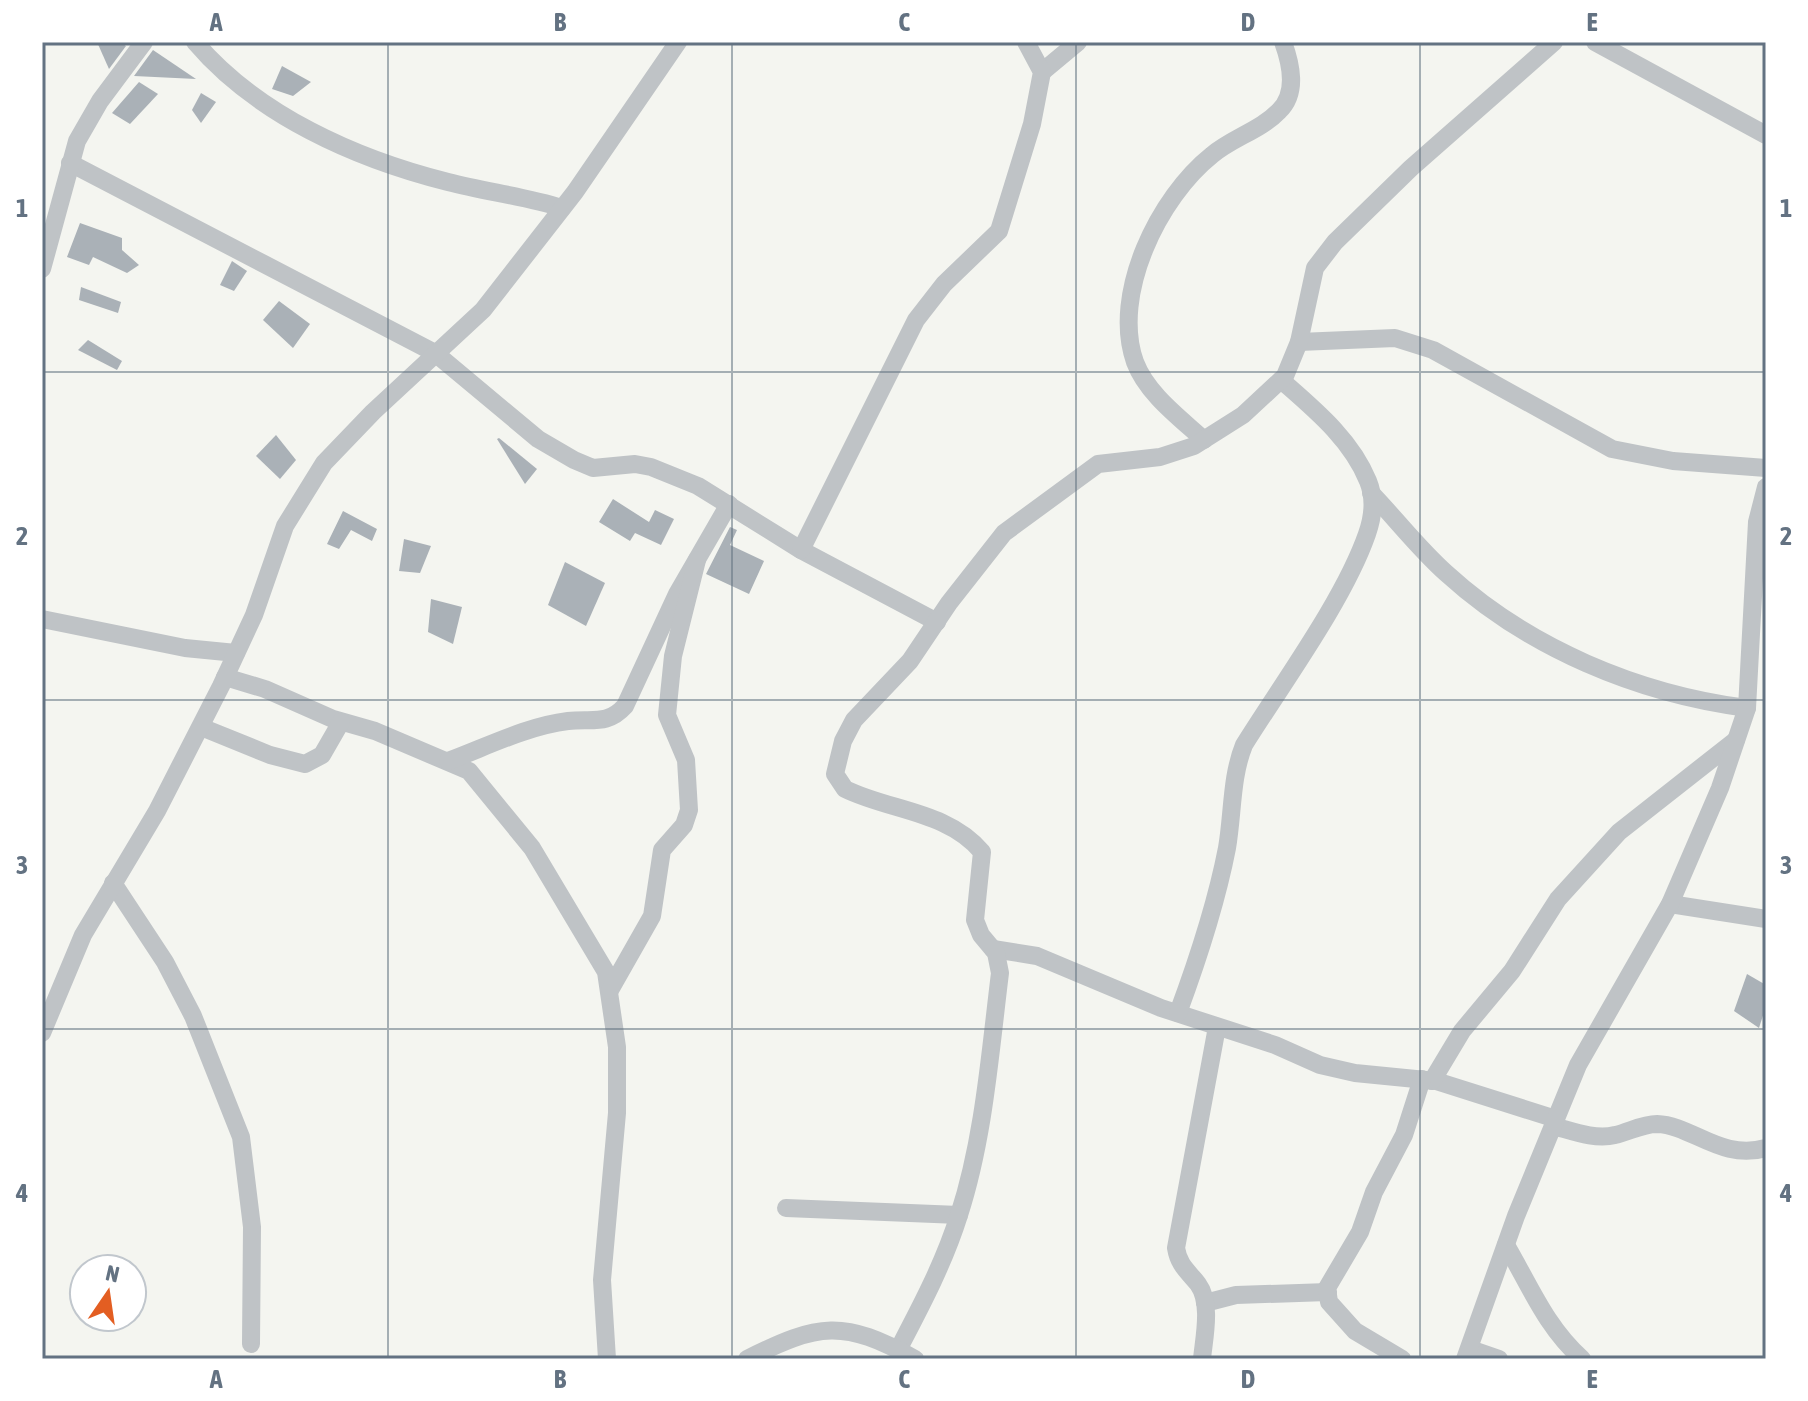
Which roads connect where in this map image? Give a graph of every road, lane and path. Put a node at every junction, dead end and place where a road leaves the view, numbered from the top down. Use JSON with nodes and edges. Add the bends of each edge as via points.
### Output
{"nodes":[{"id":1,"x":144,"y":42,"type":"edge"},
{"id":2,"x":195,"y":42,"type":"edge"},
{"id":3,"x":678,"y":42,"type":"edge"},
{"id":4,"x":1026,"y":42,"type":"edge"},
{"id":5,"x":1078,"y":42,"type":"edge"},
{"id":6,"x":1283,"y":42,"type":"edge"},
{"id":7,"x":1554,"y":42,"type":"edge"},
{"id":8,"x":1595,"y":42,"type":"edge"},
{"id":9,"x":1042,"y":72,"type":"junction"},
{"id":10,"x":1766,"y":135,"type":"edge"},
{"id":11,"x":70,"y":163,"type":"junction"},
{"id":12,"x":562,"y":208,"type":"junction"},
{"id":13,"x":42,"y":269,"type":"edge"},
{"id":14,"x":1299,"y":342,"type":"junction"},
{"id":15,"x":435,"y":353,"type":"junction"},
{"id":16,"x":1281,"y":380,"type":"junction"},
{"id":17,"x":1204,"y":440,"type":"junction"},
{"id":18,"x":1766,"y":468,"type":"edge"},
{"id":19,"x":1766,"y":487,"type":"edge"},
{"id":20,"x":1371,"y":493,"type":"junction"},
{"id":21,"x":729,"y":504,"type":"junction"},
{"id":22,"x":801,"y":550,"type":"junction"},
{"id":23,"x":697,"y":560,"type":"junction"},
{"id":24,"x":42,"y":619,"type":"edge"},
{"id":25,"x":937,"y":622,"type":"junction"},
{"id":26,"x":236,"y":653,"type":"junction"},
{"id":27,"x":225,"y":677,"type":"junction"},
{"id":28,"x":1757,"y":684,"type":"edge"},
{"id":29,"x":1747,"y":708,"type":"junction"},
{"id":30,"x":341,"y":722,"type":"junction"},
{"id":31,"x":201,"y":727,"type":"junction"},
{"id":32,"x":1736,"y":739,"type":"junction"},
{"id":33,"x":448,"y":761,"type":"junction"},
{"id":34,"x":113,"y":883,"type":"junction"},
{"id":35,"x":1670,"y":904,"type":"junction"},
{"id":36,"x":1766,"y":919,"type":"edge"},
{"id":37,"x":993,"y":949,"type":"junction"},
{"id":38,"x":610,"y":990,"type":"junction"},
{"id":39,"x":1178,"y":1013,"type":"junction"},
{"id":40,"x":1217,"y":1027,"type":"junction"},
{"id":41,"x":42,"y":1033,"type":"edge"},
{"id":42,"x":1427,"y":1080,"type":"junction"},
{"id":43,"x":1554,"y":1123,"type":"junction"},
{"id":44,"x":1766,"y":1148,"type":"edge"},
{"id":45,"x":786,"y":1208,"type":"dead end"},
{"id":46,"x":959,"y":1215,"type":"junction"},
{"id":47,"x":1506,"y":1245,"type":"junction"},
{"id":48,"x":1328,"y":1292,"type":"junction"},
{"id":49,"x":1205,"y":1303,"type":"junction"},
{"id":50,"x":251,"y":1344,"type":"dead end"},
{"id":51,"x":898,"y":1350,"type":"junction"},
{"id":52,"x":1467,"y":1354,"type":"edge"},
{"id":53,"x":607,"y":1359,"type":"edge"},
{"id":54,"x":747,"y":1359,"type":"edge"},
{"id":55,"x":915,"y":1359,"type":"edge"},
{"id":56,"x":1202,"y":1359,"type":"edge"},
{"id":57,"x":1402,"y":1359,"type":"edge"},
{"id":58,"x":1499,"y":1359,"type":"edge"},
{"id":59,"x":1582,"y":1359,"type":"edge"}],
"edges":[{"from":1,"to":11,"type":"street","via":[[100,101]]},
{"from":2,"to":12,"type":"street","via":[[234,82],[325,138],[450,183]]},
{"from":3,"to":12,"type":"street"},
{"from":4,"to":9,"type":"street"},
{"from":5,"to":9,"type":"street"},
{"from":6,"to":17,"type":"street","via":[[1292,74],[1280,111],[1212,155],[1172,195],[1146,241],[1135,282],[1129,333],[1136,364],[1160,399]]},
{"from":7,"to":14,"type":"street","via":[[1335,242],[1315,268]]},
{"from":8,"to":10,"type":"street"},
{"from":9,"to":22,"type":"street","via":[[999,231],[944,284],[916,320]]},
{"from":11,"to":13,"type":"street"},
{"from":11,"to":15,"type":"street"},
{"from":12,"to":15,"type":"street","via":[[483,310]]},
{"from":14,"to":16,"type":"street"},
{"from":14,"to":18,"type":"street","via":[[1395,338],[1433,350],[1612,449],[1673,461]]},
{"from":15,"to":21,"type":"street","via":[[538,439],[574,460],[593,468],[651,467]]},
{"from":15,"to":26,"type":"street","via":[[324,463],[285,526]]},
{"from":16,"to":17,"type":"street","via":[[1243,415]]},
{"from":16,"to":20,"type":"street","via":[[1352,451]]},
{"from":17,"to":25,"type":"street","via":[[1160,457],[1098,464],[1065,486],[1004,533]]},
{"from":19,"to":28,"type":"street","via":[[1757,522]]},
{"from":20,"to":29,"type":"street","via":[[1446,574],[1533,639],[1621,678],[1700,702]]},
{"from":20,"to":39,"type":"street","via":[[1374,506],[1367,535],[1236,764],[1216,900]]},
{"from":21,"to":22,"type":"street"},
{"from":21,"to":23,"type":"street"},
{"from":22,"to":25,"type":"street"},
{"from":23,"to":33,"type":"street","via":[[615,717],[527,731]]},
{"from":23,"to":38,"type":"street","via":[[673,656],[667,715],[686,760],[689,810],[684,825],[662,850],[652,916]]},
{"from":24,"to":26,"type":"street"},
{"from":25,"to":37,"type":"street","via":[[910,661],[854,720],[835,774],[845,789],[970,838],[982,852],[975,920]]},
{"from":26,"to":27,"type":"street"},
{"from":27,"to":30,"type":"street"},
{"from":27,"to":31,"type":"street"},
{"from":28,"to":29,"type":"street"},
{"from":29,"to":32,"type":"street"},
{"from":30,"to":31,"type":"street","via":[[322,755],[305,764]]},
{"from":30,"to":33,"type":"street"},
{"from":31,"to":34,"type":"street"},
{"from":32,"to":35,"type":"street","via":[[1702,837]]},
{"from":32,"to":42,"type":"street","via":[[1619,832],[1558,899],[1512,971]]},
{"from":33,"to":38,"type":"street","via":[[480,781],[532,848],[606,972]]},
{"from":34,"to":41,"type":"street","via":[[83,935]]},
{"from":34,"to":50,"type":"street","via":[[193,1016],[241,1137],[252,1227]]},
{"from":35,"to":36,"type":"street"},
{"from":35,"to":43,"type":"street","via":[[1599,1025]]},
{"from":37,"to":39,"type":"street","via":[[1037,956]]},
{"from":37,"to":46,"type":"street","via":[[1000,973],[976,1149]]},
{"from":38,"to":53,"type":"street","via":[[617,1113],[602,1280]]},
{"from":39,"to":40,"type":"street"},
{"from":40,"to":42,"type":"street","via":[[1320,1065]]},
{"from":40,"to":49,"type":"street","via":[[1176,1248],[1178,1262],[1199,1286]]},
{"from":42,"to":43,"type":"street","via":[[1489,1095]]},
{"from":42,"to":48,"type":"street"},
{"from":43,"to":44,"type":"street","via":[[1587,1135],[1612,1136],[1661,1124],[1707,1143],[1751,1152]]},
{"from":43,"to":47,"type":"street"},
{"from":45,"to":46,"type":"street"},
{"from":46,"to":51,"type":"street","via":[[931,1288]]},
{"from":47,"to":52,"type":"street"},
{"from":47,"to":59,"type":"street","via":[[1542,1315]]},
{"from":48,"to":49,"type":"street","via":[[1236,1295]]},
{"from":48,"to":57,"type":"street","via":[[1329,1302],[1355,1331]]},
{"from":49,"to":56,"type":"street"},
{"from":51,"to":54,"type":"street","via":[[868,1334],[834,1329],[797,1335]]},
{"from":51,"to":55,"type":"street"},
{"from":52,"to":58,"type":"street"}]}
